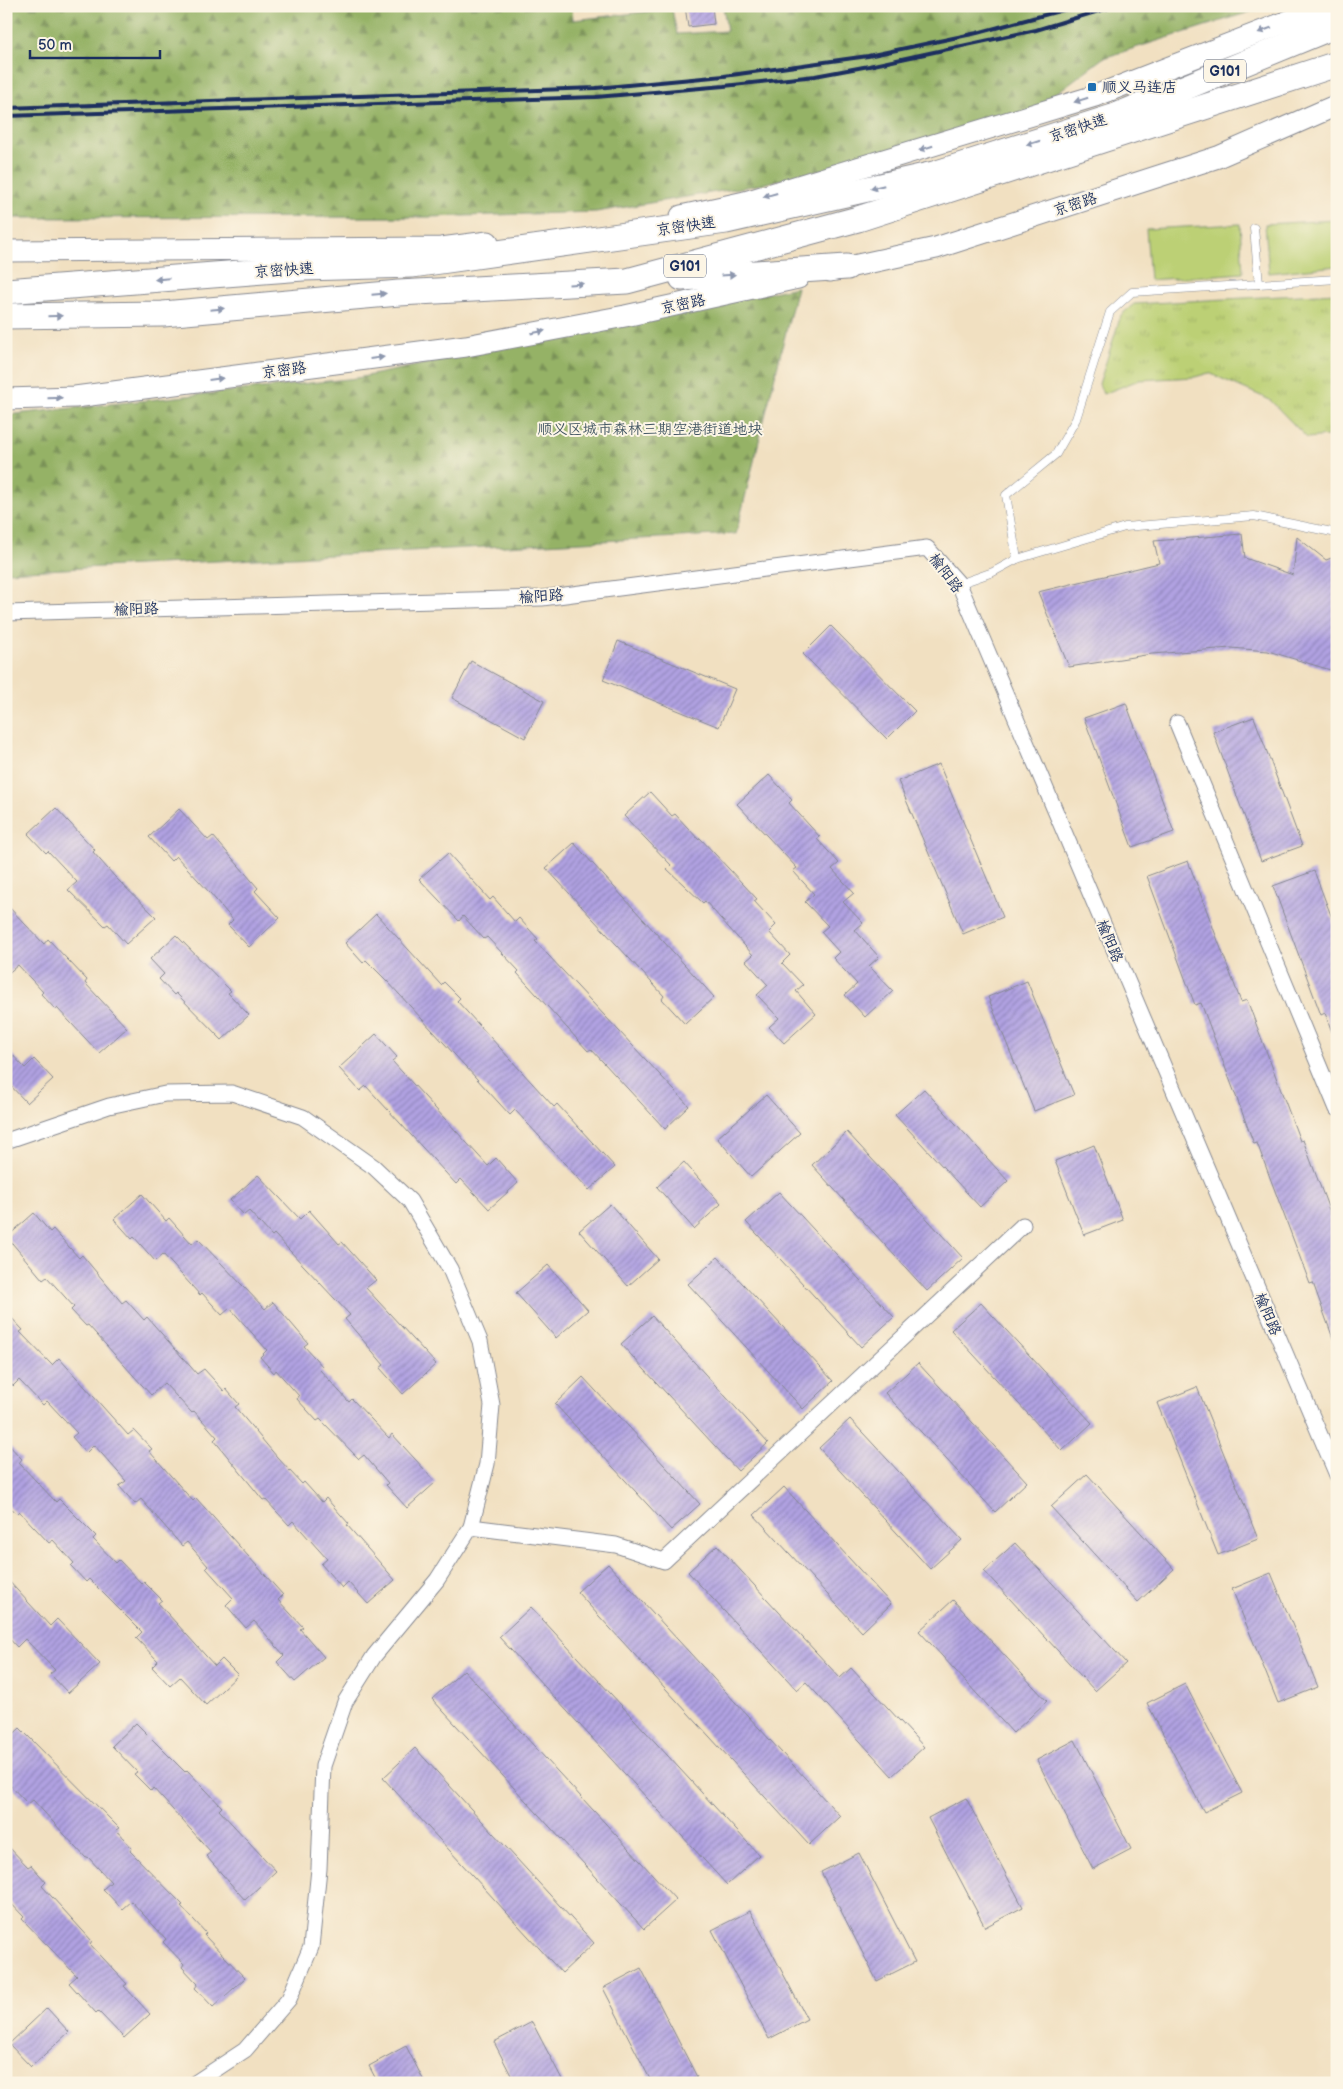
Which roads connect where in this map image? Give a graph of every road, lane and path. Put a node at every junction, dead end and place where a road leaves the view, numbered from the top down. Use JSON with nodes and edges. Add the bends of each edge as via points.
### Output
{"nodes":[{"id":1,"x":1327,"y":6,"type":"edge"},
{"id":2,"x":1337,"y":25,"type":"edge"},
{"id":3,"x":1337,"y":64,"type":"edge"},
{"id":4,"x":1337,"y":105,"type":"edge"},
{"id":5,"x":702,"y":212,"type":"junction"},
{"id":6,"x":674,"y":228,"type":"junction"},
{"id":7,"x":1254,"y":228,"type":"dead end"},
{"id":8,"x":6,"y":251,"type":"edge"},
{"id":9,"x":847,"y":267,"type":"junction"},
{"id":10,"x":1337,"y":279,"type":"edge"},
{"id":11,"x":627,"y":282,"type":"junction"},
{"id":12,"x":1259,"y":284,"type":"junction"},
{"id":13,"x":6,"y":291,"type":"edge"},
{"id":14,"x":6,"y":316,"type":"edge"},
{"id":15,"x":6,"y":398,"type":"edge"},
{"id":16,"x":1337,"y":533,"type":"edge"},
{"id":17,"x":1017,"y":559,"type":"junction"},
{"id":18,"x":959,"y":584,"type":"junction"},
{"id":19,"x":6,"y":613,"type":"edge"},
{"id":20,"x":1178,"y":722,"type":"dead end"},
{"id":21,"x":1337,"y":1109,"type":"edge"},
{"id":22,"x":6,"y":1141,"type":"edge"},
{"id":23,"x":1023,"y":1225,"type":"dead end"},
{"id":24,"x":1337,"y":1475,"type":"edge"},
{"id":25,"x":471,"y":1527,"type":"junction"},
{"id":26,"x":195,"y":2083,"type":"edge"}],
"edges":[{"from":1,"to":5,"type":"main road","number":"G101","one_way":true,"via":[[1094,96],[888,160]]},
{"from":2,"to":6,"type":"highway","name":"京密快速","number":"G101","one_way":true,"via":[[1113,117],[934,174],[726,221]]},
{"from":3,"to":11,"type":"highway","name":"京密快速","number":"G101","via":[[858,219]]},
{"from":4,"to":9,"type":"main road","name":"京密路","number":"G101","via":[[1218,157],[936,248]]},
{"from":5,"to":6,"type":"highway"},
{"from":5,"to":8,"type":"main road","number":"G101","via":[[441,248]]},
{"from":6,"to":13,"type":"highway","name":"京密快速","number":"G101","one_way":true,"via":[[412,265],[303,268]]},
{"from":7,"to":12,"type":"lane"},
{"from":11,"to":9,"type":"highway","one_way":true},
{"from":15,"to":9,"type":"main road","name":"京密路","number":"G101","one_way":true,"via":[[75,397],[466,346]]},
{"from":10,"to":12,"type":"lane"},
{"from":14,"to":11,"type":"highway","name":"京密快速","number":"G101","one_way":true,"via":[[163,314],[399,293]]},
{"from":12,"to":17,"type":"lane","via":[[1132,292],[1110,312],[1076,419],[1056,454],[1006,495]]},
{"from":16,"to":17,"type":"lane","via":[[1254,516],[1126,527]]},
{"from":17,"to":18,"type":"lane"},
{"from":18,"to":19,"type":"street","name":"榆阳路","via":[[927,548],[542,598]]},
{"from":18,"to":24,"type":"street","name":"榆阳路"},
{"from":20,"to":21,"type":"street"},
{"from":22,"to":25,"type":"street","via":[[110,1106],[165,1094],[232,1094],[303,1117],[374,1167],[410,1202],[450,1269],[480,1341],[492,1405],[487,1464]]},
{"from":23,"to":25,"type":"street","via":[[664,1561],[616,1545]]},
{"from":25,"to":26,"type":"street","via":[[437,1580],[374,1656],[345,1702],[323,1766],[319,1870],[311,1947],[289,1999],[245,2050]]}]}
